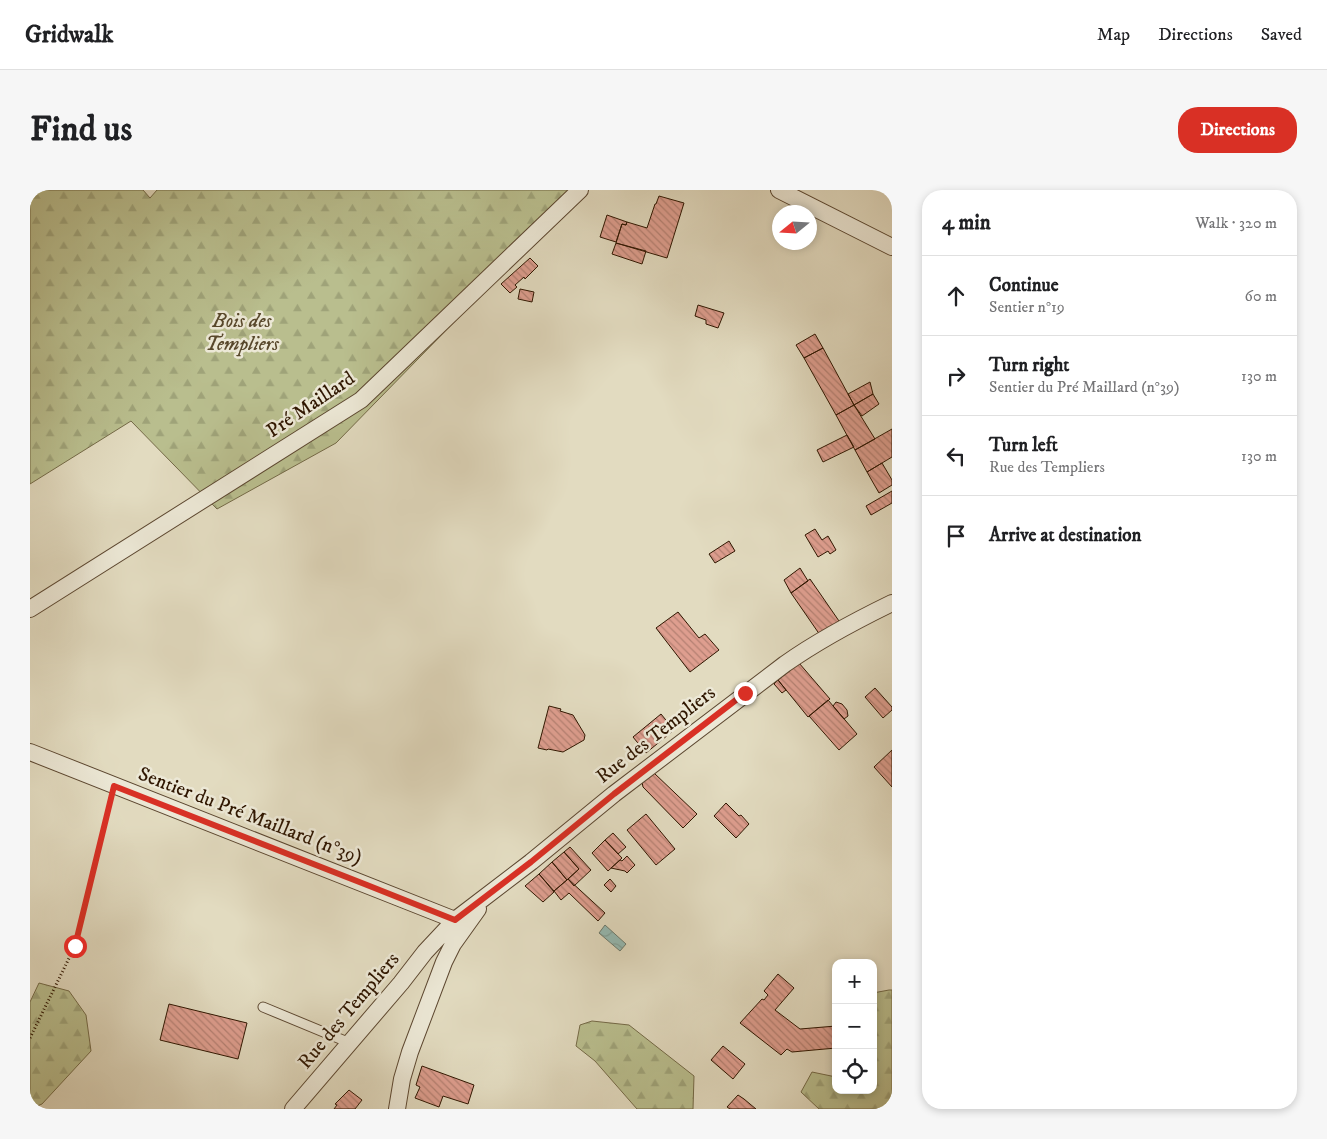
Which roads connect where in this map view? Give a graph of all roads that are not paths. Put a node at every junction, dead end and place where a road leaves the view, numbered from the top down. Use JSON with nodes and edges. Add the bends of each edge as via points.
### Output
{"nodes":[{"id":1,"x":580,"y":190,"type":"edge"},
{"id":2,"x":779,"y":190,"type":"edge"},
{"id":3,"x":892,"y":247,"type":"edge"},
{"id":4,"x":892,"y":603,"type":"edge"},
{"id":5,"x":30,"y":609,"type":"edge"},
{"id":6,"x":30,"y":752,"type":"edge"},
{"id":7,"x":482,"y":901,"type":"junction"},
{"id":8,"x":455,"y":920,"type":"junction"},
{"id":9,"x":262,"y":1007,"type":"dead end"},
{"id":10,"x":350,"y":1043,"type":"junction"},
{"id":11,"x":293,"y":1109,"type":"edge"},
{"id":12,"x":397,"y":1109,"type":"edge"}],
"edges":[{"from":1,"to":5,"type":"street","name":"Pré Maillard","via":[[361,400]]},
{"from":2,"to":3,"type":"street"},
{"from":4,"to":7,"type":"street","name":"Rue des Templiers","via":[[810,646],[785,664],[622,788]]},
{"from":6,"to":8,"type":"street","name":"Sentier du Pré Maillard (n°39)"},
{"from":7,"to":8,"type":"street","name":"Rue des Templiers"},
{"from":7,"to":12,"type":"street","name":"Rue des Templiers","via":[[444,962],[410,1052]]},
{"from":8,"to":10,"type":"street","name":"Rue des Templiers"},
{"from":9,"to":10,"type":"lane"},
{"from":10,"to":11,"type":"street","name":"Rue des Templiers"}]}
